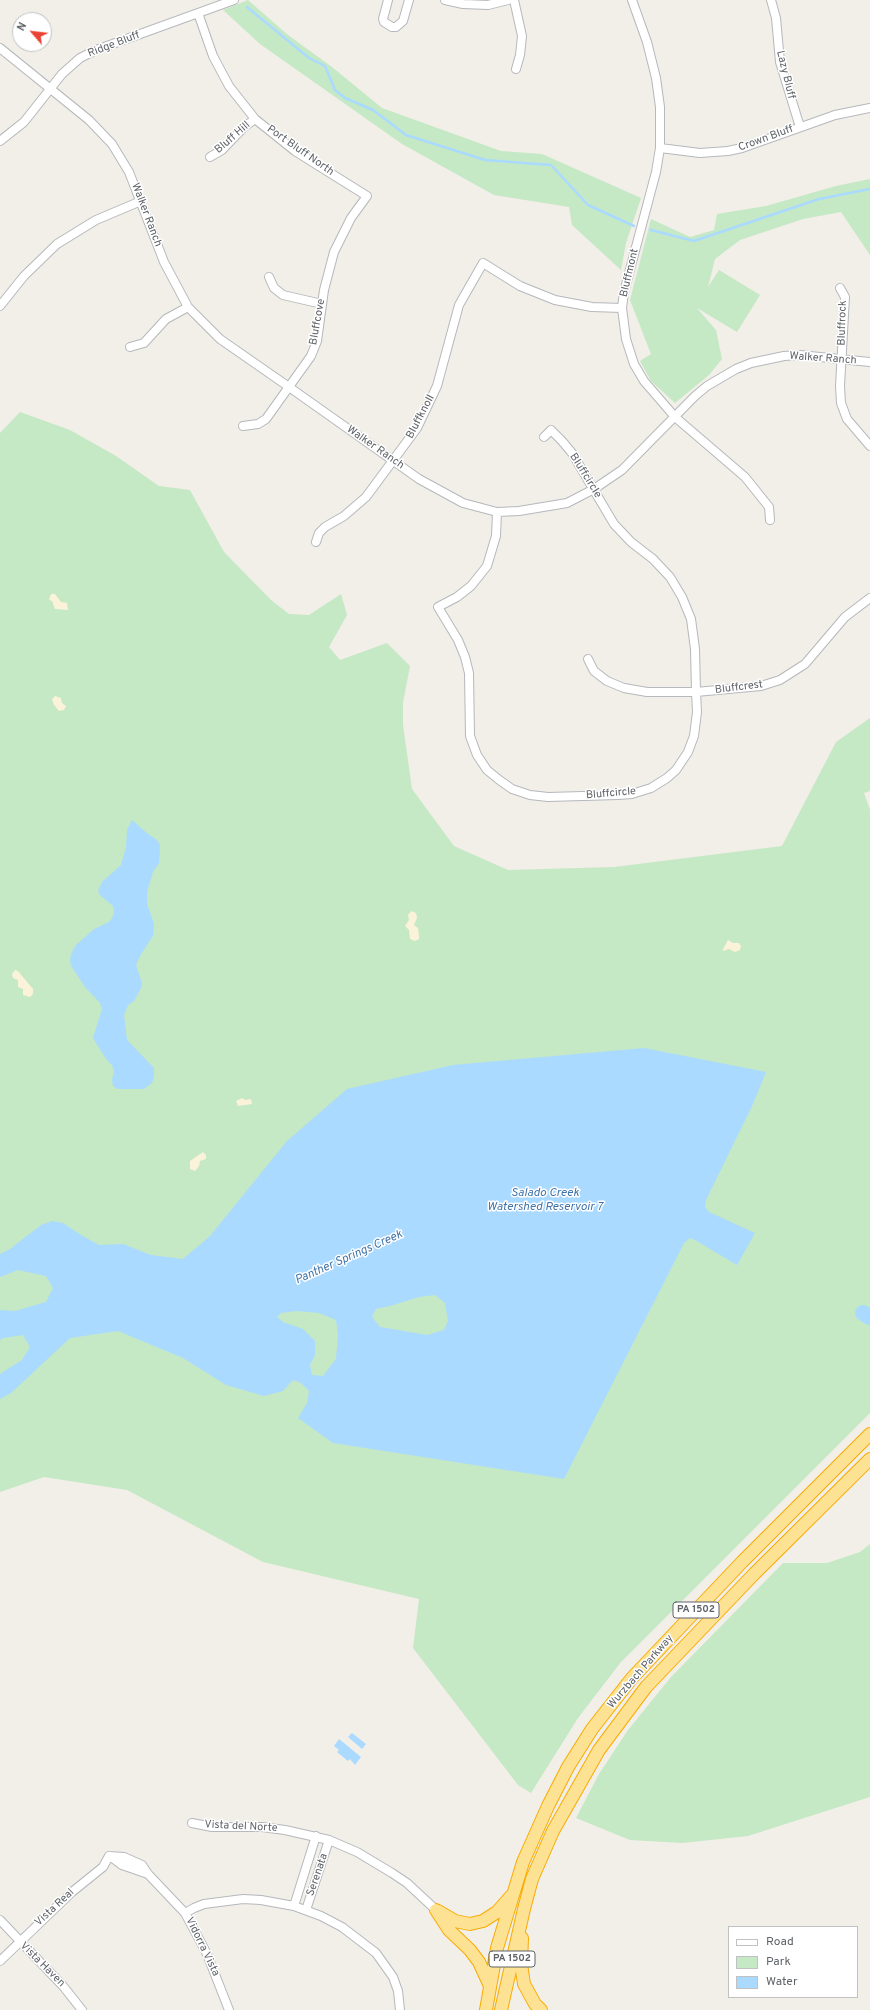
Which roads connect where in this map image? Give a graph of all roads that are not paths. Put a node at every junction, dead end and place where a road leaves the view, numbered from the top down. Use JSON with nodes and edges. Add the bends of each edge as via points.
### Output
{"nodes":[{"id":1,"x":234,"y":0,"type":"edge"},
{"id":2,"x":388,"y":0,"type":"edge"},
{"id":3,"x":410,"y":0,"type":"edge"},
{"id":4,"x":445,"y":0,"type":"edge"},
{"id":5,"x":508,"y":0,"type":"edge"},
{"id":6,"x":514,"y":0,"type":"edge"},
{"id":7,"x":632,"y":0,"type":"edge"},
{"id":8,"x":771,"y":0,"type":"edge"},
{"id":9,"x":198,"y":13,"type":"junction"},
{"id":10,"x":0,"y":48,"type":"edge"},
{"id":11,"x":516,"y":69,"type":"dead end"},
{"id":12,"x":52,"y":89,"type":"junction"},
{"id":13,"x":870,"y":108,"type":"edge"},
{"id":14,"x":255,"y":119,"type":"junction"},
{"id":15,"x":800,"y":127,"type":"junction"},
{"id":16,"x":0,"y":141,"type":"edge"},
{"id":17,"x":660,"y":148,"type":"junction"},
{"id":18,"x":210,"y":157,"type":"dead end"},
{"id":19,"x":367,"y":196,"type":"joint"},
{"id":20,"x":142,"y":201,"type":"junction"},
{"id":21,"x":269,"y":277,"type":"dead end"},
{"id":22,"x":840,"y":288,"type":"dead end"},
{"id":23,"x":322,"y":304,"type":"junction"},
{"id":24,"x":0,"y":306,"type":"edge"},
{"id":25,"x":188,"y":307,"type":"junction"},
{"id":26,"x":622,"y":308,"type":"junction"},
{"id":27,"x":130,"y":347,"type":"dead end"},
{"id":28,"x":842,"y":360,"type":"junction"},
{"id":29,"x":870,"y":362,"type":"edge"},
{"id":30,"x":289,"y":388,"type":"junction"},
{"id":31,"x":675,"y":417,"type":"junction"},
{"id":32,"x":243,"y":426,"type":"dead end"},
{"id":33,"x":544,"y":437,"type":"dead end"},
{"id":34,"x":870,"y":446,"type":"edge"},
{"id":35,"x":394,"y":462,"type":"junction"},
{"id":36,"x":594,"y":490,"type":"junction"},
{"id":37,"x":497,"y":512,"type":"junction"},
{"id":38,"x":770,"y":520,"type":"dead end"},
{"id":39,"x":316,"y":542,"type":"dead end"},
{"id":40,"x":870,"y":598,"type":"edge"},
{"id":41,"x":588,"y":659,"type":"dead end"},
{"id":42,"x":696,"y":692,"type":"junction"},
{"id":43,"x":870,"y":1434,"type":"edge"},
{"id":44,"x":870,"y":1459,"type":"edge"},
{"id":45,"x":192,"y":1823,"type":"dead end"},
{"id":46,"x":316,"y":1836,"type":"junction"},
{"id":47,"x":330,"y":1840,"type":"junction"},
{"id":48,"x":109,"y":1856,"type":"joint"},
{"id":49,"x":304,"y":1873,"type":"junction"},
{"id":50,"x":317,"y":1877,"type":"junction"},
{"id":51,"x":512,"y":1896,"type":"junction"},
{"id":52,"x":294,"y":1906,"type":"junction"},
{"id":53,"x":524,"y":1909,"type":"junction"},
{"id":54,"x":306,"y":1910,"type":"junction"},
{"id":55,"x":436,"y":1910,"type":"junction"},
{"id":56,"x":185,"y":1914,"type":"junction"},
{"id":57,"x":0,"y":1920,"type":"edge"},
{"id":58,"x":19,"y":1942,"type":"junction"},
{"id":59,"x":0,"y":1962,"type":"edge"},
{"id":60,"x":490,"y":1986,"type":"junction"},
{"id":61,"x":82,"y":2010,"type":"edge"},
{"id":62,"x":229,"y":2010,"type":"edge"},
{"id":63,"x":400,"y":2010,"type":"edge"},
{"id":64,"x":486,"y":2010,"type":"edge"},
{"id":65,"x":501,"y":2010,"type":"edge"},
{"id":66,"x":541,"y":2010,"type":"edge"}],
"edges":[{"from":1,"to":9,"type":"street","name":"Ridge Bluff"},
{"from":2,"to":3,"type":"street","via":[[383,19],[392,27],[396,27],[403,21]]},
{"from":4,"to":5,"type":"street","via":[[488,5]]},
{"from":6,"to":11,"type":"street","via":[[522,36]]},
{"from":7,"to":17,"type":"street","name":"Bluffmont","via":[[656,78],[660,107]]},
{"from":8,"to":15,"type":"street","name":"Lazy Bluff","via":[[777,25],[780,62]]},
{"from":9,"to":12,"type":"street","name":"Ridge Bluff","via":[[80,58],[62,74]]},
{"from":9,"to":14,"type":"street","name":"Port Bluff North","via":[[213,56],[229,86]]},
{"from":10,"to":12,"type":"street","name":"Walker Ranch"},
{"from":12,"to":16,"type":"street","name":"Ridge Bluff","via":[[24,122]]},
{"from":12,"to":20,"type":"street","name":"Walker Ranch","via":[[89,120],[112,144],[129,172]]},
{"from":13,"to":15,"type":"street","name":"Crown Bluff","via":[[834,115]]},
{"from":14,"to":18,"type":"street","name":"Bluff Hill","via":[[222,150]]},
{"from":14,"to":19,"type":"street","name":"Port Bluff North","via":[[295,151]]},
{"from":15,"to":17,"type":"street","name":"Crown Bluff","via":[[728,151],[700,152]]},
{"from":17,"to":26,"type":"street","name":"Bluffmont"},
{"from":19,"to":23,"type":"street","name":"Bluffcove","via":[[351,218],[334,252]]},
{"from":20,"to":24,"type":"street","via":[[96,220],[57,244],[24,276]]},
{"from":20,"to":25,"type":"street","name":"Walker Ranch","via":[[164,262]]},
{"from":21,"to":23,"type":"street","via":[[274,288],[283,295]]},
{"from":22,"to":28,"type":"street","name":"Bluffrock","via":[[845,297]]},
{"from":23,"to":30,"type":"street","name":"Bluffcove","via":[[314,349]]},
{"from":25,"to":27,"type":"street","via":[[166,319],[144,342]]},
{"from":25,"to":30,"type":"street","name":"Walker Ranch","via":[[220,339]]},
{"from":26,"to":31,"type":"street","name":"Bluffmont","via":[[626,339],[634,364],[644,381]]},
{"from":26,"to":35,"type":"street","name":"Bluffknoll","via":[[592,307],[555,300],[520,286],[483,263],[460,305],[437,386],[428,408]]},
{"from":28,"to":29,"type":"street","name":"Walker Ranch"},
{"from":28,"to":31,"type":"street","name":"Walker Ranch","via":[[800,356],[751,363],[707,386]]},
{"from":28,"to":34,"type":"street","name":"Bluffrock","via":[[841,403],[847,419]]},
{"from":30,"to":32,"type":"street","name":"Bluffcove","via":[[266,419],[258,424]]},
{"from":30,"to":35,"type":"street","name":"Walker Ranch"},
{"from":31,"to":36,"type":"street","name":"Walker Ranch","via":[[622,470]]},
{"from":31,"to":38,"type":"street","name":"Bluffmont","via":[[745,477],[769,507]]},
{"from":33,"to":36,"type":"street","name":"Bluffcircle","via":[[551,430],[562,441]]},
{"from":35,"to":37,"type":"street","name":"Walker Ranch","via":[[463,503]]},
{"from":35,"to":39,"type":"street","name":"Bluffknoll","via":[[366,498],[325,527],[319,533]]},
{"from":36,"to":37,"type":"street","name":"Walker Ranch","via":[[562,504]]},
{"from":36,"to":42,"type":"street","name":"Bluffcircle","via":[[622,534],[662,568],[682,597],[693,631]]},
{"from":37,"to":42,"type":"street","name":"Bluffcircle","via":[[496,536],[487,566],[471,586],[438,607],[465,657],[469,673],[470,736],[487,770],[516,791],[548,798],[625,795],[651,788],[676,770],[688,752],[696,728]]},
{"from":40,"to":42,"type":"street","name":"Bluffcrest","via":[[845,617],[805,664],[788,676],[761,686]]},
{"from":41,"to":42,"type":"street","name":"Bluffcrest","via":[[599,676],[624,688],[646,692]]},
{"from":43,"to":51,"type":"highway","name":"Wurzbach Parkway","number":"PA 1502","via":[[742,1562],[632,1678],[592,1729],[548,1806],[531,1843]]},
{"from":44,"to":53,"type":"highway","name":"Wurzbach Parkway","number":"PA 1502","via":[[754,1574],[646,1687],[599,1750],[562,1814],[532,1879]]},
{"from":45,"to":46,"type":"street","name":"Vista del Norte","via":[[212,1827],[262,1827]]},
{"from":46,"to":47,"type":"street","name":"Vista del Norte"},
{"from":46,"to":49,"type":"street","name":"Serenata"},
{"from":47,"to":50,"type":"street","name":"Serenata"},
{"from":47,"to":55,"type":"street","name":"Vista del Norte","via":[[392,1873]]},
{"from":48,"to":56,"type":"street","name":"Vidorra Vista","via":[[122,1866],[148,1874]]},
{"from":48,"to":58,"type":"street","name":"Vista Real","via":[[102,1867]]},
{"from":49,"to":50,"type":"street"},
{"from":49,"to":52,"type":"street","name":"Serenata"},
{"from":50,"to":54,"type":"street","name":"Serenata"},
{"from":51,"to":55,"type":"highway","via":[[496,1912],[476,1923],[454,1921]]},
{"from":51,"to":60,"type":"highway","name":"Wurzbach Parkway","number":"PA 1502","via":[[497,1948]]},
{"from":52,"to":54,"type":"street"},
{"from":52,"to":56,"type":"street","via":[[243,1899],[204,1904]]},
{"from":53,"to":65,"type":"highway","name":"Wurzbach Parkway","number":"PA 1502"},
{"from":53,"to":66,"type":"highway","via":[[521,1964],[524,1984]]},
{"from":54,"to":63,"type":"street","via":[[342,1927],[376,1953],[393,1978],[398,1991]]},
{"from":55,"to":60,"type":"highway","via":[[449,1930],[479,1962]]},
{"from":56,"to":62,"type":"street","name":"Vidorra Vista","via":[[207,1954]]},
{"from":57,"to":58,"type":"street","name":"Vista Haven"},
{"from":58,"to":59,"type":"street","name":"Vista Real"},
{"from":58,"to":61,"type":"street","name":"Vista Haven","via":[[63,1986]]},
{"from":60,"to":64,"type":"highway","name":"Wurzbach Parkway","number":"PA 1502"}]}
